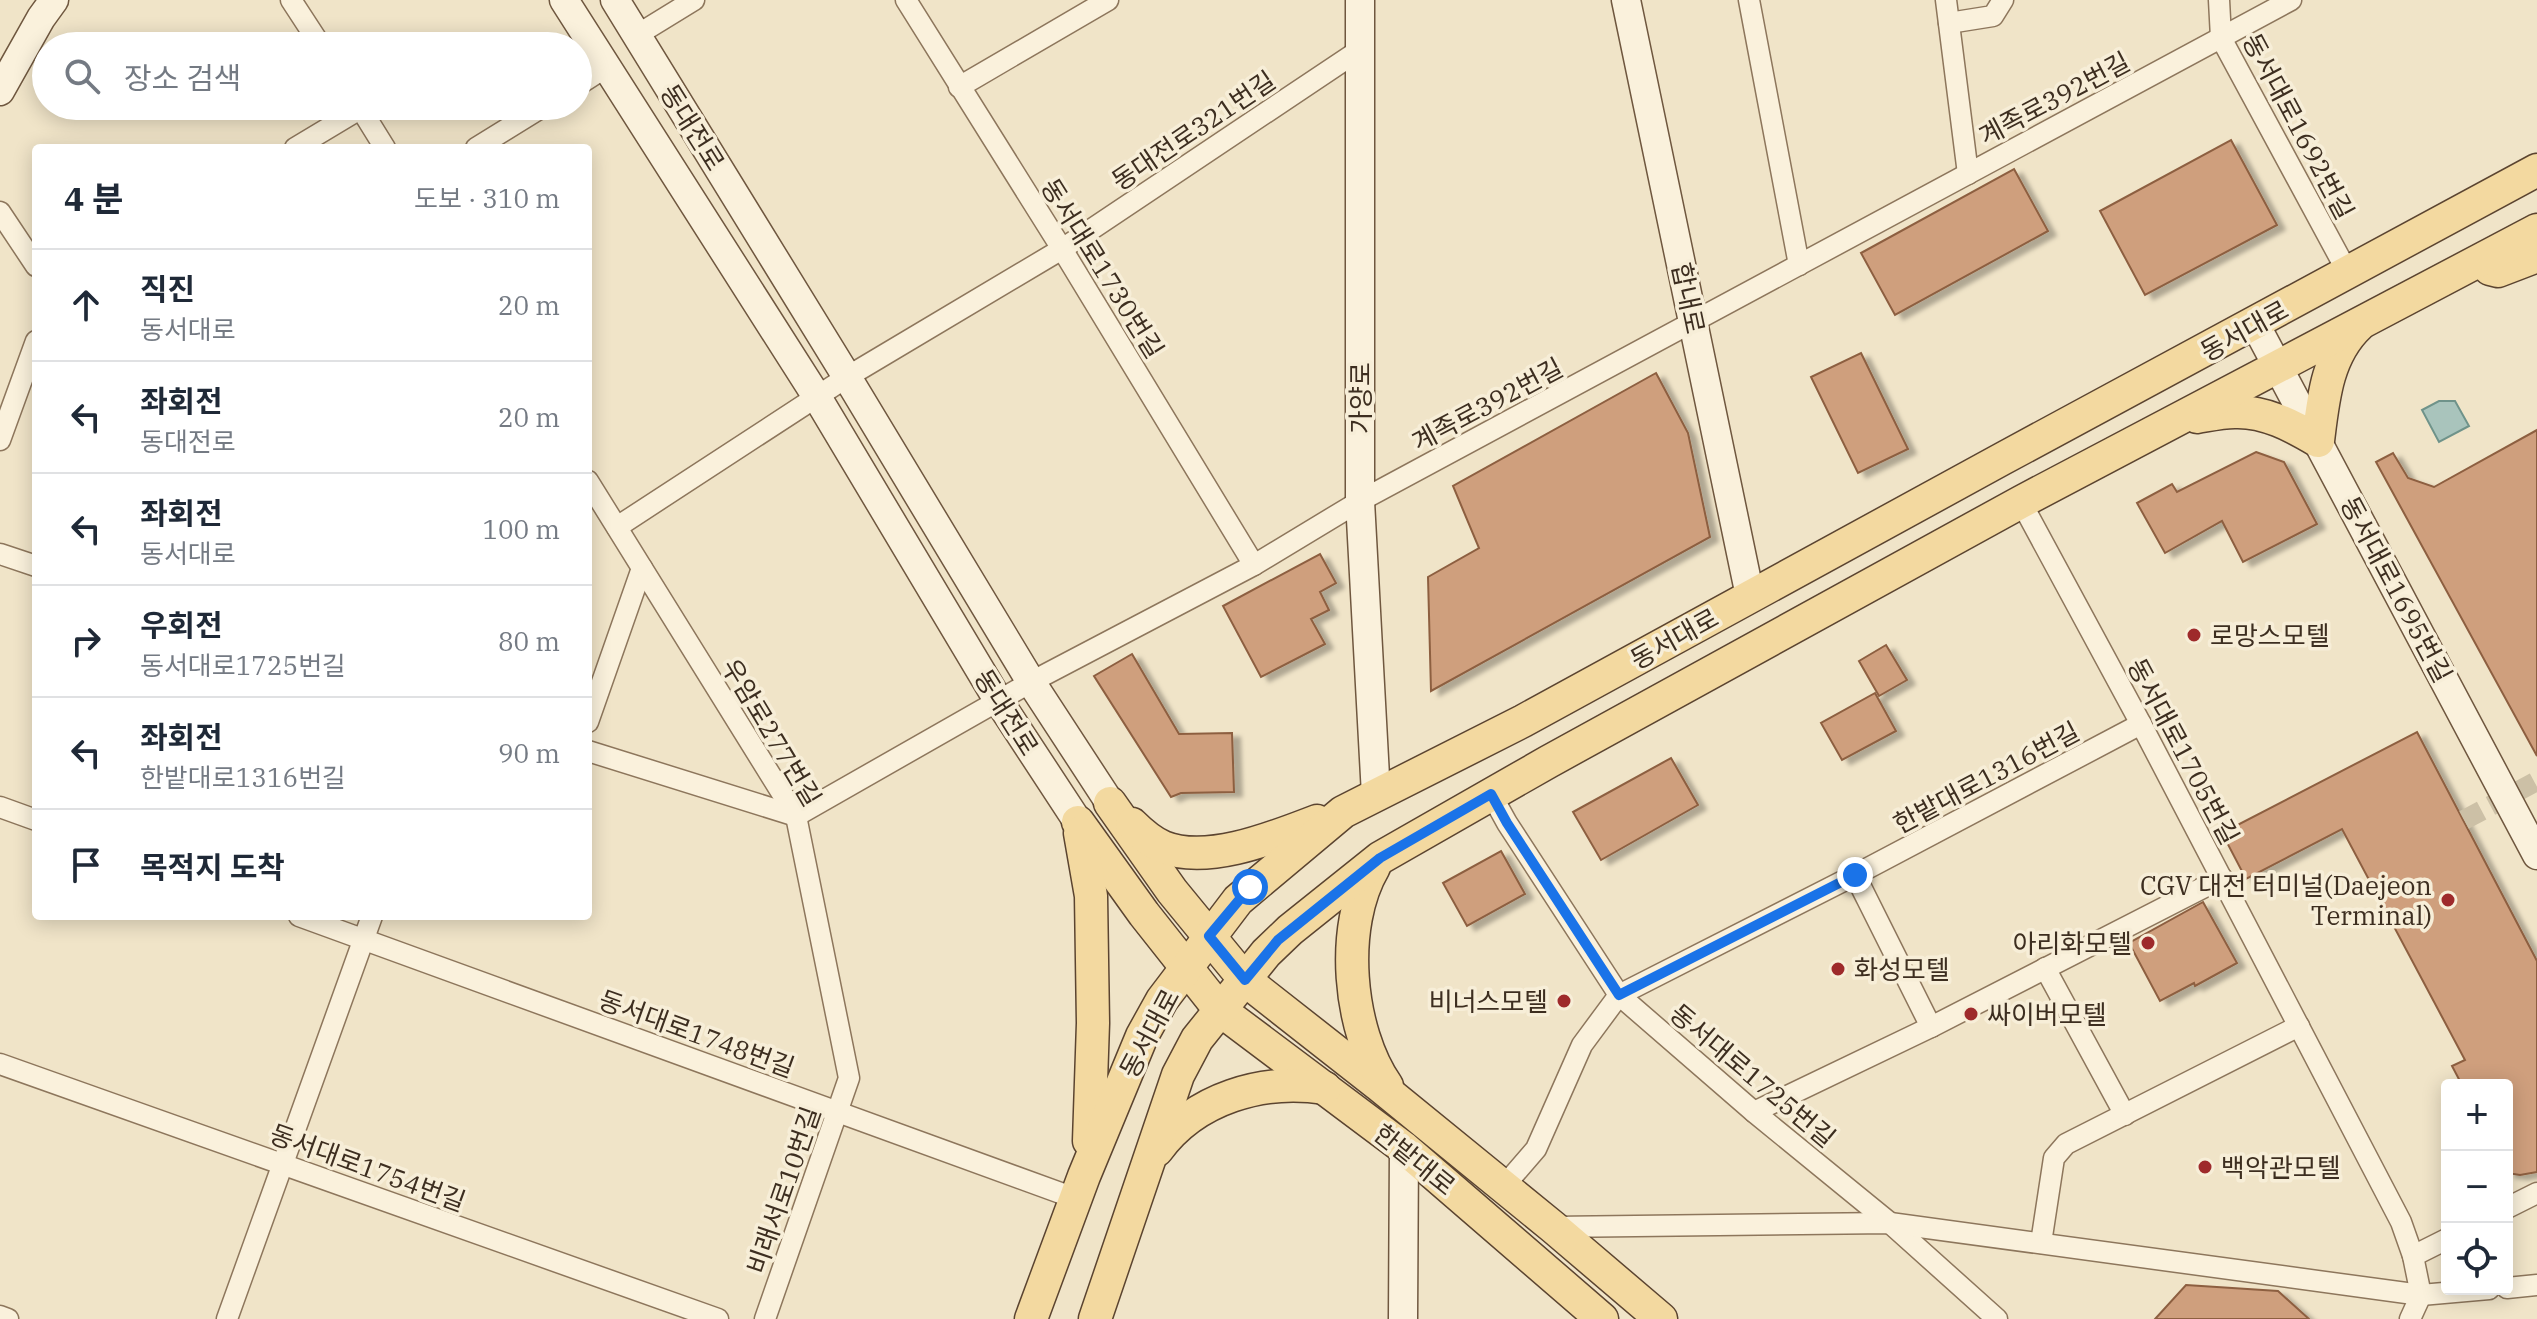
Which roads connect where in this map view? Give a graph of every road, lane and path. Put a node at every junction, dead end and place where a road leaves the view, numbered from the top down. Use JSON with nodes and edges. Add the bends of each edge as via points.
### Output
{"nodes":[{"id":1,"x":54,"y":0,"type":"edge"},
{"id":2,"x":291,"y":0,"type":"edge"},
{"id":3,"x":564,"y":0,"type":"edge"},
{"id":4,"x":615,"y":0,"type":"edge"},
{"id":5,"x":694,"y":0,"type":"edge"},
{"id":6,"x":906,"y":0,"type":"edge"},
{"id":7,"x":1108,"y":0,"type":"edge"},
{"id":8,"x":1360,"y":0,"type":"edge"},
{"id":9,"x":1626,"y":0,"type":"edge"},
{"id":10,"x":1749,"y":0,"type":"edge"},
{"id":11,"x":1946,"y":0,"type":"edge"},
{"id":12,"x":2003,"y":0,"type":"edge"},
{"id":13,"x":2219,"y":0,"type":"edge"},
{"id":14,"x":2291,"y":0,"type":"edge"},
{"id":15,"x":1949,"y":23,"type":"junction"},
{"id":16,"x":33,"y":32,"type":"edge"},
{"id":17,"x":312,"y":32,"type":"edge"},
{"id":18,"x":584,"y":32,"type":"edge"},
{"id":19,"x":32,"y":34,"type":"edge"},
{"id":20,"x":637,"y":35,"type":"junction"},
{"id":21,"x":2221,"y":38,"type":"junction"},
{"id":22,"x":592,"y":45,"type":"edge"},
{"id":23,"x":1361,"y":49,"type":"junction"},
{"id":24,"x":606,"y":67,"type":"junction"},
{"id":25,"x":592,"y":76,"type":"edge"},
{"id":26,"x":959,"y":87,"type":"junction"},
{"id":27,"x":0,"y":91,"type":"edge"},
{"id":28,"x":339,"y":120,"type":"edge"},
{"id":29,"x":368,"y":120,"type":"edge"},
{"id":30,"x":521,"y":120,"type":"edge"},
{"id":31,"x":301,"y":144,"type":"edge"},
{"id":32,"x":383,"y":144,"type":"edge"},
{"id":33,"x":482,"y":144,"type":"edge"},
{"id":34,"x":2537,"y":170,"type":"edge"},
{"id":35,"x":1968,"y":174,"type":"junction"},
{"id":36,"x":0,"y":212,"type":"edge"},
{"id":37,"x":2537,"y":230,"type":"edge"},
{"id":38,"x":1062,"y":249,"type":"junction"},
{"id":39,"x":2537,"y":256,"type":"edge"},
{"id":40,"x":32,"y":260,"type":"edge"},
{"id":41,"x":1799,"y":265,"type":"junction"},
{"id":42,"x":2471,"y":265,"type":"junction"},
{"id":43,"x":2348,"y":273,"type":"junction"},
{"id":44,"x":1694,"y":322,"type":"junction"},
{"id":45,"x":2361,"y":322,"type":"junction"},
{"id":46,"x":2255,"y":324,"type":"junction"},
{"id":47,"x":32,"y":352,"type":"edge"},
{"id":48,"x":2278,"y":367,"type":"junction"},
{"id":49,"x":847,"y":377,"type":"junction"},
{"id":50,"x":817,"y":397,"type":"junction"},
{"id":51,"x":2174,"y":420,"type":"junction"},
{"id":52,"x":0,"y":440,"type":"edge"},
{"id":53,"x":2318,"y":441,"type":"junction"},
{"id":54,"x":592,"y":488,"type":"edge"},
{"id":55,"x":1360,"y":501,"type":"junction"},
{"id":56,"x":2021,"y":502,"type":"junction"},
{"id":57,"x":617,"y":527,"type":"junction"},
{"id":58,"x":0,"y":554,"type":"edge"},
{"id":59,"x":32,"y":565,"type":"edge"},
{"id":60,"x":1254,"y":565,"type":"junction"},
{"id":61,"x":642,"y":568,"type":"junction"},
{"id":62,"x":1750,"y":596,"type":"junction"},
{"id":63,"x":1031,"y":682,"type":"junction"},
{"id":64,"x":998,"y":700,"type":"junction"},
{"id":65,"x":592,"y":711,"type":"edge"},
{"id":66,"x":2141,"y":724,"type":"junction"},
{"id":67,"x":592,"y":752,"type":"edge"},
{"id":68,"x":1491,"y":794,"type":"junction"},
{"id":69,"x":1376,"y":795,"type":"junction"},
{"id":70,"x":1110,"y":803,"type":"junction"},
{"id":71,"x":0,"y":807,"type":"edge"},
{"id":72,"x":1343,"y":812,"type":"junction"},
{"id":73,"x":796,"y":816,"type":"junction"},
{"id":74,"x":32,"y":819,"type":"edge"},
{"id":75,"x":1078,"y":822,"type":"junction"},
{"id":76,"x":2537,"y":855,"type":"edge"},
{"id":77,"x":1380,"y":858,"type":"junction"},
{"id":78,"x":1855,"y":875,"type":"junction"},
{"id":79,"x":2222,"y":878,"type":"junction"},
{"id":80,"x":310,"y":920,"type":"edge"},
{"id":81,"x":371,"y":920,"type":"edge"},
{"id":82,"x":1209,"y":936,"type":"junction"},
{"id":83,"x":364,"y":940,"type":"junction"},
{"id":84,"x":1186,"y":967,"type":"junction"},
{"id":85,"x":2045,"y":968,"type":"junction"},
{"id":86,"x":1245,"y":980,"type":"junction"},
{"id":87,"x":1619,"y":995,"type":"junction"},
{"id":88,"x":1220,"y":1010,"type":"junction"},
{"id":89,"x":2299,"y":1026,"type":"junction"},
{"id":90,"x":1931,"y":1027,"type":"junction"},
{"id":91,"x":0,"y":1064,"type":"edge"},
{"id":92,"x":849,"y":1078,"type":"joint"},
{"id":93,"x":1325,"y":1088,"type":"junction"},
{"id":94,"x":1398,"y":1100,"type":"junction"},
{"id":95,"x":837,"y":1112,"type":"junction"},
{"id":96,"x":1754,"y":1112,"type":"junction"},
{"id":97,"x":2125,"y":1115,"type":"junction"},
{"id":98,"x":1404,"y":1148,"type":"junction"},
{"id":99,"x":283,"y":1164,"type":"junction"},
{"id":100,"x":1144,"y":1169,"type":"junction"},
{"id":101,"x":1504,"y":1186,"type":"junction"},
{"id":102,"x":1080,"y":1188,"type":"junction"},
{"id":103,"x":2537,"y":1193,"type":"edge"},
{"id":104,"x":2513,"y":1205,"type":"edge"},
{"id":105,"x":1890,"y":1223,"type":"junction"},
{"id":106,"x":1553,"y":1227,"type":"junction"},
{"id":107,"x":2441,"y":1242,"type":"edge"},
{"id":108,"x":2041,"y":1243,"type":"junction"},
{"id":109,"x":2413,"y":1256,"type":"junction"},
{"id":110,"x":2537,"y":1285,"type":"edge"},
{"id":111,"x":2513,"y":1287,"type":"edge"},
{"id":112,"x":2441,"y":1293,"type":"edge"},
{"id":113,"x":2421,"y":1295,"type":"junction"},
{"id":114,"x":0,"y":1316,"type":"edge"},
{"id":115,"x":8,"y":1319,"type":"edge"},
{"id":116,"x":227,"y":1319,"type":"edge"},
{"id":117,"x":718,"y":1319,"type":"edge"},
{"id":118,"x":765,"y":1319,"type":"edge"},
{"id":119,"x":1031,"y":1319,"type":"edge"},
{"id":120,"x":1095,"y":1319,"type":"edge"},
{"id":121,"x":1403,"y":1319,"type":"edge"},
{"id":122,"x":1602,"y":1319,"type":"edge"},
{"id":123,"x":1661,"y":1319,"type":"edge"},
{"id":124,"x":1997,"y":1319,"type":"edge"},
{"id":125,"x":2410,"y":1319,"type":"edge"}],
"edges":[{"from":1,"to":16,"type":"street"},
{"from":2,"to":17,"type":"street"},
{"from":3,"to":18,"type":"street","name":"동대전로"},
{"from":4,"to":20,"type":"street","name":"동대전로"},
{"from":5,"to":20,"type":"street"},
{"from":6,"to":26,"type":"street","name":"동서대로1730번길"},
{"from":7,"to":26,"type":"street"},
{"from":8,"to":23,"type":"street","name":"가양로"},
{"from":9,"to":44,"type":"street","name":"합내로"},
{"from":10,"to":41,"type":"street"},
{"from":11,"to":15,"type":"street"},
{"from":12,"to":15,"type":"street","via":[[1993,16]]},
{"from":13,"to":21,"type":"street","name":"동서대로1692번길"},
{"from":14,"to":21,"type":"street","name":"계족로392번길"},
{"from":15,"to":35,"type":"street"},
{"from":19,"to":27,"type":"street"},
{"from":20,"to":49,"type":"street","name":"동대전로"},
{"from":21,"to":35,"type":"street","name":"계족로392번길"},
{"from":21,"to":43,"type":"street","name":"동서대로1692번길"},
{"from":22,"to":24,"type":"street","name":"동대전로"},
{"from":23,"to":38,"type":"street","name":"동대전로321번길"},
{"from":23,"to":55,"type":"street","name":"가양로"},
{"from":24,"to":25,"type":"street"},
{"from":24,"to":50,"type":"street","name":"동대전로"},
{"from":26,"to":38,"type":"street","name":"동서대로1730번길"},
{"from":28,"to":31,"type":"street"},
{"from":29,"to":32,"type":"street"},
{"from":30,"to":33,"type":"street"},
{"from":34,"to":43,"type":"main road","name":"동서대로"},
{"from":35,"to":41,"type":"street","name":"계족로392번길"},
{"from":36,"to":40,"type":"street"},
{"from":37,"to":42,"type":"main road","name":"동서대로"},
{"from":38,"to":49,"type":"street","name":"동대전로321번길"},
{"from":38,"to":60,"type":"street","name":"동서대로1730번길"},
{"from":39,"to":42,"type":"main road","via":[[2498,271]]},
{"from":41,"to":44,"type":"street","name":"계족로392번길"},
{"from":42,"to":45,"type":"main road","name":"동서대로"},
{"from":43,"to":46,"type":"main road","name":"동서대로"},
{"from":44,"to":55,"type":"street","name":"계족로392번길"},
{"from":44,"to":62,"type":"street","name":"합내로"},
{"from":45,"to":48,"type":"main road","name":"동서대로"},
{"from":45,"to":53,"type":"main road","via":[[2346,337],[2324,386]]},
{"from":46,"to":48,"type":"street","name":"동서대로1695번길"},
{"from":46,"to":62,"type":"main road","name":"동서대로"},
{"from":47,"to":52,"type":"street"},
{"from":48,"to":51,"type":"main road","name":"동서대로"},
{"from":48,"to":53,"type":"street","name":"동서대로1695번길"},
{"from":49,"to":50,"type":"street"},
{"from":49,"to":63,"type":"street","name":"동대전로"},
{"from":50,"to":57,"type":"street"},
{"from":50,"to":64,"type":"street","name":"동대전로"},
{"from":51,"to":53,"type":"main road","via":[[2261,414]]},
{"from":51,"to":56,"type":"main road","name":"동서대로"},
{"from":53,"to":76,"type":"street","name":"동서대로1695번길"},
{"from":54,"to":57,"type":"street","name":"우암로277번길"},
{"from":55,"to":60,"type":"street","name":"계족로392번길"},
{"from":55,"to":69,"type":"street","name":"가양로"},
{"from":56,"to":66,"type":"street","name":"동서대로1705번길"},
{"from":56,"to":68,"type":"main road","name":"동서대로"},
{"from":57,"to":61,"type":"street","name":"우암로277번길"},
{"from":58,"to":59,"type":"street"},
{"from":60,"to":63,"type":"street","name":"계족로392번길"},
{"from":61,"to":65,"type":"street"},
{"from":61,"to":73,"type":"street","name":"우암로277번길"},
{"from":62,"to":69,"type":"main road","name":"동서대로"},
{"from":63,"to":64,"type":"street","name":"계족로392번길"},
{"from":63,"to":70,"type":"street","name":"동대전로"},
{"from":64,"to":73,"type":"street","name":"계족로392번길"},
{"from":64,"to":75,"type":"street","name":"동대전로"},
{"from":66,"to":78,"type":"street","name":"한밭대로1316번길"},
{"from":66,"to":79,"type":"street","name":"동서대로1705번길"},
{"from":67,"to":73,"type":"street"},
{"from":68,"to":77,"type":"main road","name":"동서대로"},
{"from":68,"to":87,"type":"street","name":"동서대로1725번길"},
{"from":69,"to":72,"type":"main road","name":"동서대로"},
{"from":70,"to":72,"type":"main road","via":[[1152,841],[1183,852],[1231,849]]},
{"from":70,"to":82,"type":"main road","name":"동대전로"},
{"from":71,"to":74,"type":"street"},
{"from":72,"to":82,"type":"main road","name":"동서대로","via":[[1250,887]]},
{"from":73,"to":92,"type":"street","name":"우암로277번길"},
{"from":75,"to":84,"type":"main road","name":"동대전로"},
{"from":75,"to":102,"type":"main road","via":[[1090,884],[1093,1075]]},
{"from":77,"to":86,"type":"main road","name":"동서대로","via":[[1278,940]]},
{"from":77,"to":94,"type":"main road","via":[[1357,904],[1352,967],[1367,1046]]},
{"from":78,"to":87,"type":"street","name":"한밭대로1316번길"},
{"from":78,"to":90,"type":"street"},
{"from":79,"to":85,"type":"street"},
{"from":79,"to":89,"type":"street","name":"동서대로1705번길"},
{"from":80,"to":83,"type":"street","name":"동서대로1748번길"},
{"from":81,"to":83,"type":"street"},
{"from":82,"to":84,"type":"main road","name":"동서대로"},
{"from":82,"to":86,"type":"main road","name":"동대전로"},
{"from":83,"to":95,"type":"street","name":"동서대로1748번길"},
{"from":83,"to":99,"type":"street"},
{"from":84,"to":88,"type":"main road","name":"동대전로"},
{"from":84,"to":102,"type":"main road","name":"동서대로","via":[[1142,1036]]},
{"from":85,"to":90,"type":"street"},
{"from":85,"to":97,"type":"street"},
{"from":86,"to":88,"type":"main road","name":"동서대로"},
{"from":86,"to":94,"type":"main road","name":"한밭대로"},
{"from":87,"to":96,"type":"street","name":"동서대로1725번길"},
{"from":87,"to":101,"type":"street","name":"한밭대로1316번길","via":[[1582,1045],[1536,1149]]},
{"from":88,"to":93,"type":"main road","name":"한밭대로"},
{"from":88,"to":100,"type":"main road","name":"동서대로","via":[[1188,1053]]},
{"from":89,"to":97,"type":"street"},
{"from":89,"to":109,"type":"street","name":"동서대로1705번길","via":[[2401,1222]]},
{"from":90,"to":96,"type":"street"},
{"from":91,"to":99,"type":"street","name":"동서대로1754번길"},
{"from":92,"to":95,"type":"street","name":"비래서로10번길"},
{"from":93,"to":98,"type":"main road","name":"한밭대로"},
{"from":93,"to":100,"type":"main road","via":[[1268,1088],[1220,1100],[1180,1125]]},
{"from":94,"to":101,"type":"main road","name":"한밭대로"},
{"from":95,"to":102,"type":"street","name":"동서대로1748번길"},
{"from":95,"to":118,"type":"street","name":"비래서로10번길"},
{"from":96,"to":105,"type":"street","name":"동서대로1725번길"},
{"from":97,"to":108,"type":"street","via":[[2066,1144],[2054,1158]]},
{"from":98,"to":121,"type":"street"},
{"from":98,"to":122,"type":"main road","name":"한밭대로"},
{"from":99,"to":116,"type":"street"},
{"from":99,"to":117,"type":"street","name":"동서대로1754번길"},
{"from":100,"to":120,"type":"main road","name":"동서대로"},
{"from":101,"to":106,"type":"main road","name":"한밭대로"},
{"from":102,"to":119,"type":"main road","name":"동서대로"},
{"from":103,"to":104,"type":"street"},
{"from":105,"to":106,"type":"street"},
{"from":105,"to":108,"type":"street"},
{"from":105,"to":124,"type":"street","name":"동서대로1725번길"},
{"from":106,"to":123,"type":"main road","name":"한밭대로"},
{"from":107,"to":109,"type":"street"},
{"from":108,"to":113,"type":"street"},
{"from":109,"to":113,"type":"street","name":"동서대로1705번길"},
{"from":110,"to":111,"type":"street"},
{"from":112,"to":113,"type":"street"},
{"from":113,"to":125,"type":"street"},
{"from":114,"to":115,"type":"street"}]}
